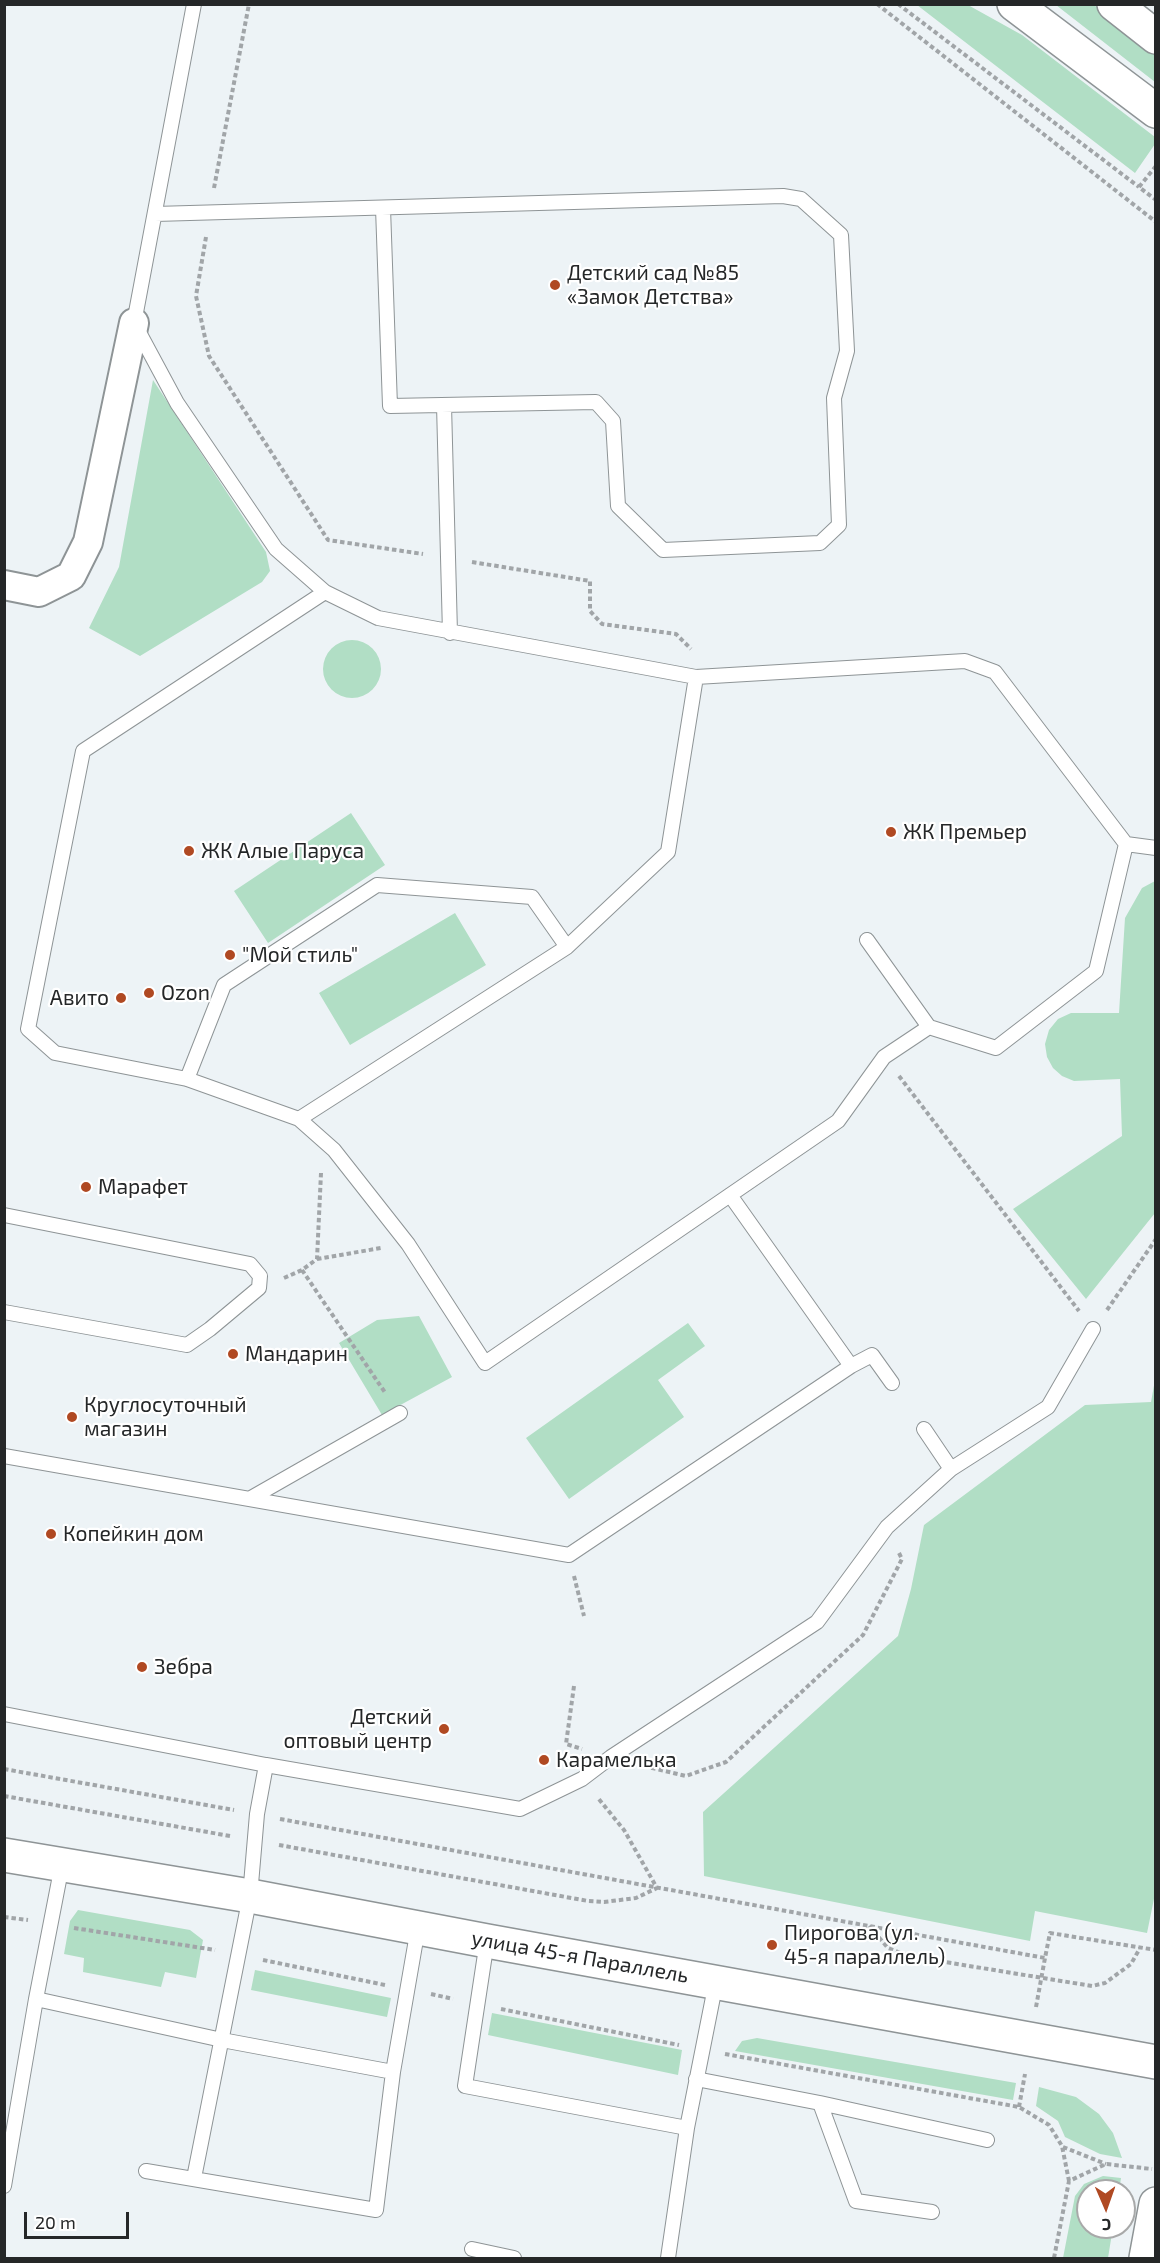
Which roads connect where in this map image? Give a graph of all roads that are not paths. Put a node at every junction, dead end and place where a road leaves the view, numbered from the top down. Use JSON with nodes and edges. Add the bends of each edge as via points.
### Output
{"nodes":[{"id":1,"x":194,"y":4,"type":"edge"},
{"id":2,"x":1014,"y":4,"type":"edge"},
{"id":3,"x":1114,"y":4,"type":"edge"},
{"id":4,"x":1155,"y":37,"type":"edge"},
{"id":5,"x":1155,"y":111,"type":"edge"},
{"id":6,"x":383,"y":208,"type":"junction"},
{"id":7,"x":155,"y":214,"type":"junction"},
{"id":8,"x":134,"y":323,"type":"junction"},
{"id":9,"x":444,"y":405,"type":"junction"},
{"id":10,"x":4,"y":585,"type":"edge"},
{"id":11,"x":325,"y":592,"type":"junction"},
{"id":12,"x":450,"y":633,"type":"junction"},
{"id":13,"x":696,"y":677,"type":"junction"},
{"id":14,"x":1126,"y":844,"type":"junction"},
{"id":15,"x":1155,"y":848,"type":"edge"},
{"id":16,"x":867,"y":940,"type":"dead end"},
{"id":17,"x":567,"y":947,"type":"junction"},
{"id":18,"x":929,"y":1027,"type":"junction"},
{"id":19,"x":187,"y":1079,"type":"junction"},
{"id":20,"x":299,"y":1119,"type":"junction"},
{"id":21,"x":730,"y":1195,"type":"junction"},
{"id":22,"x":4,"y":1215,"type":"edge"},
{"id":23,"x":4,"y":1312,"type":"edge"},
{"id":24,"x":1093,"y":1329,"type":"road end"},
{"id":25,"x":851,"y":1366,"type":"junction"},
{"id":26,"x":892,"y":1383,"type":"dead end"},
{"id":27,"x":400,"y":1413,"type":"road end"},
{"id":28,"x":924,"y":1429,"type":"dead end"},
{"id":29,"x":4,"y":1456,"type":"edge"},
{"id":30,"x":951,"y":1469,"type":"junction"},
{"id":31,"x":251,"y":1498,"type":"junction"},
{"id":32,"x":4,"y":1714,"type":"edge"},
{"id":33,"x":266,"y":1765,"type":"junction"},
{"id":34,"x":4,"y":1855,"type":"edge"},
{"id":35,"x":62,"y":1865,"type":"junction"},
{"id":36,"x":250,"y":1896,"type":"junction"},
{"id":37,"x":418,"y":1928,"type":"junction"},
{"id":38,"x":487,"y":1941,"type":"junction"},
{"id":39,"x":716,"y":1982,"type":"junction"},
{"id":40,"x":36,"y":1999,"type":"junction"},
{"id":41,"x":222,"y":2040,"type":"junction"},
{"id":42,"x":1155,"y":2062,"type":"edge"},
{"id":43,"x":393,"y":2072,"type":"junction"},
{"id":44,"x":696,"y":2079,"type":"junction"},
{"id":45,"x":820,"y":2103,"type":"junction"},
{"id":46,"x":687,"y":2128,"type":"junction"},
{"id":47,"x":987,"y":2140,"type":"dead end"},
{"id":48,"x":146,"y":2171,"type":"dead end"},
{"id":49,"x":194,"y":2178,"type":"junction"},
{"id":50,"x":4,"y":2186,"type":"edge"},
{"id":51,"x":1155,"y":2204,"type":"edge"},
{"id":52,"x":932,"y":2212,"type":"dead end"},
{"id":53,"x":472,"y":2249,"type":"dead end"},
{"id":54,"x":514,"y":2259,"type":"edge"},
{"id":55,"x":668,"y":2259,"type":"edge"},
{"id":56,"x":1146,"y":2259,"type":"edge"}],
"edges":[{"from":1,"to":7,"type":"lane"},
{"from":2,"to":5,"type":"main road"},
{"from":3,"to":4,"type":"main road"},
{"from":6,"to":7,"type":"lane"},
{"from":6,"to":9,"type":"lane","via":[[390,406]]},
{"from":6,"to":9,"type":"lane","via":[[783,196],[801,199],[841,235],[847,351],[834,398],[839,525],[820,543],[663,550],[618,506],[613,421],[596,402]]},
{"from":7,"to":8,"type":"lane"},
{"from":8,"to":10,"type":"street","via":[[88,542],[71,576],[39,592]]},
{"from":8,"to":11,"type":"lane","via":[[177,403],[276,549]]},
{"from":9,"to":12,"type":"lane"},
{"from":11,"to":12,"type":"lane","via":[[378,618]]},
{"from":11,"to":19,"type":"lane","via":[[83,751],[28,1029],[55,1053]]},
{"from":12,"to":13,"type":"lane"},
{"from":13,"to":14,"type":"lane","via":[[965,661],[995,672]]},
{"from":13,"to":17,"type":"lane","via":[[668,852]]},
{"from":14,"to":15,"type":"lane"},
{"from":14,"to":18,"type":"lane","via":[[1096,971],[996,1048]]},
{"from":16,"to":18,"type":"lane"},
{"from":17,"to":19,"type":"lane","via":[[532,897],[377,885],[224,985]]},
{"from":17,"to":20,"type":"lane"},
{"from":18,"to":21,"type":"lane","via":[[884,1057],[838,1121]]},
{"from":19,"to":20,"type":"lane"},
{"from":20,"to":21,"type":"lane","via":[[334,1149],[408,1244],[485,1363]]},
{"from":21,"to":25,"type":"lane"},
{"from":22,"to":23,"type":"lane","via":[[250,1264],[260,1276],[259,1288],[187,1345]]},
{"from":24,"to":30,"type":"lane","via":[[1048,1407]]},
{"from":25,"to":26,"type":"lane","via":[[872,1355]]},
{"from":25,"to":31,"type":"lane","via":[[569,1555]]},
{"from":27,"to":31,"type":"lane"},
{"from":28,"to":30,"type":"lane"},
{"from":29,"to":31,"type":"lane"},
{"from":30,"to":33,"type":"lane","via":[[888,1527],[816,1622],[582,1779],[520,1809]]},
{"from":32,"to":33,"type":"lane"},
{"from":33,"to":36,"type":"lane"},
{"from":34,"to":35,"type":"main road","name":"улица 45-я Параллель"},
{"from":35,"to":36,"type":"main road","name":"улица 45-я Параллель"},
{"from":35,"to":40,"type":"lane"},
{"from":36,"to":37,"type":"main road","name":"улица 45-я Параллель"},
{"from":36,"to":41,"type":"lane"},
{"from":37,"to":38,"type":"main road","name":"улица 45-я Параллель"},
{"from":37,"to":43,"type":"lane"},
{"from":38,"to":39,"type":"main road","name":"улица 45-я Параллель"},
{"from":38,"to":46,"type":"lane","via":[[465,2086]]},
{"from":39,"to":42,"type":"main road","name":"улица 45-я Параллель"},
{"from":39,"to":44,"type":"lane"},
{"from":40,"to":41,"type":"lane"},
{"from":40,"to":50,"type":"lane"},
{"from":41,"to":43,"type":"lane"},
{"from":41,"to":49,"type":"lane"},
{"from":43,"to":49,"type":"lane","via":[[376,2210]]},
{"from":44,"to":45,"type":"lane"},
{"from":44,"to":46,"type":"lane"},
{"from":45,"to":47,"type":"lane"},
{"from":45,"to":52,"type":"lane","via":[[856,2201]]},
{"from":46,"to":55,"type":"lane"},
{"from":48,"to":49,"type":"lane"},
{"from":51,"to":56,"type":"main road"},
{"from":53,"to":54,"type":"lane"}]}
